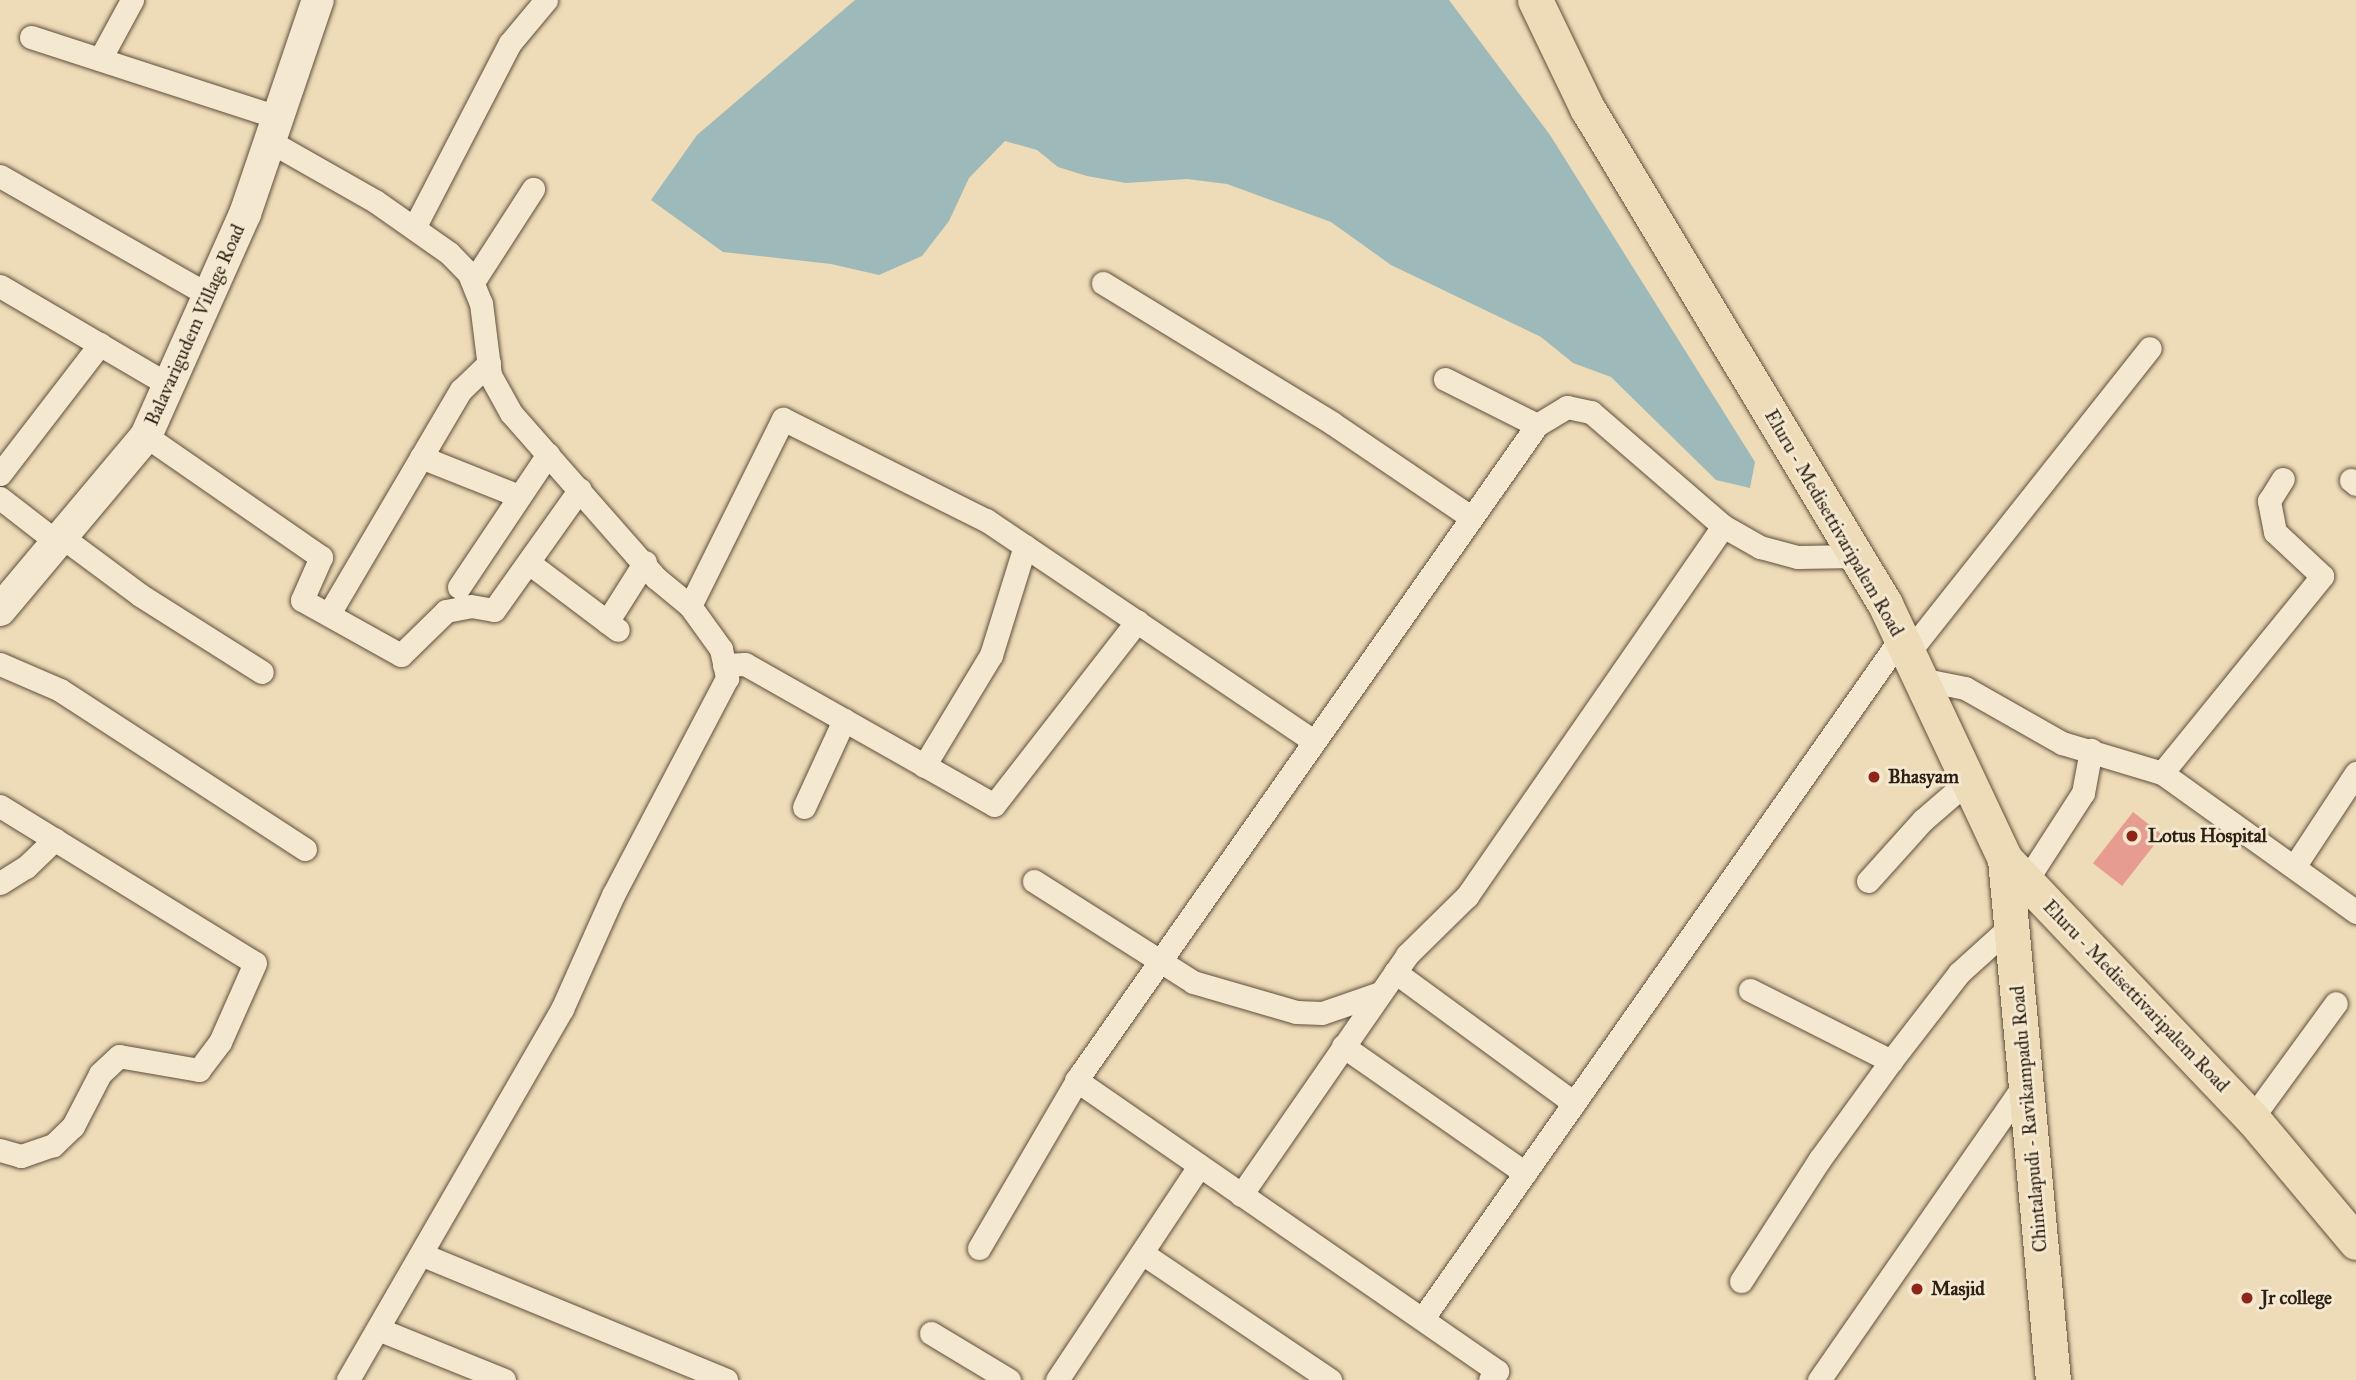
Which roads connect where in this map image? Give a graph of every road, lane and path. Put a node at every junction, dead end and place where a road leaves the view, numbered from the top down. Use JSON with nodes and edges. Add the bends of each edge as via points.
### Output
{"nodes":[{"id":1,"x":132,"y":0,"type":"edge"},
{"id":2,"x":318,"y":0,"type":"edge"},
{"id":3,"x":546,"y":0,"type":"edge"},
{"id":4,"x":1535,"y":0,"type":"edge"},
{"id":5,"x":31,"y":37,"type":"dead end"},
{"id":6,"x":100,"y":59,"type":"junction"},
{"id":7,"x":276,"y":130,"type":"junction"},
{"id":8,"x":0,"y":176,"type":"edge"},
{"id":9,"x":533,"y":189,"type":"dead end"},
{"id":10,"x":414,"y":228,"type":"junction"},
{"id":11,"x":473,"y":282,"type":"junction"},
{"id":12,"x":1103,"y":283,"type":"dead end"},
{"id":13,"x":0,"y":286,"type":"edge"},
{"id":14,"x":208,"y":295,"type":"junction"},
{"id":15,"x":100,"y":344,"type":"junction"},
{"id":16,"x":2150,"y":348,"type":"dead end"},
{"id":17,"x":489,"y":363,"type":"junction"},
{"id":18,"x":1445,"y":379,"type":"dead end"},
{"id":19,"x":169,"y":385,"type":"junction"},
{"id":20,"x":1537,"y":425,"type":"junction"},
{"id":21,"x":146,"y":436,"type":"junction"},
{"id":22,"x":548,"y":454,"type":"junction"},
{"id":23,"x":421,"y":457,"type":"junction"},
{"id":24,"x":0,"y":474,"type":"edge"},
{"id":25,"x":2283,"y":479,"type":"dead end"},
{"id":26,"x":580,"y":489,"type":"junction"},
{"id":27,"x":519,"y":496,"type":"junction"},
{"id":28,"x":0,"y":498,"type":"edge"},
{"id":29,"x":1471,"y":517,"type":"junction"},
{"id":30,"x":1723,"y":526,"type":"junction"},
{"id":31,"x":59,"y":539,"type":"junction"},
{"id":32,"x":1025,"y":546,"type":"junction"},
{"id":33,"x":1856,"y":555,"type":"junction"},
{"id":34,"x":645,"y":562,"type":"junction"},
{"id":35,"x":529,"y":563,"type":"junction"},
{"id":36,"x":459,"y":587,"type":"dead end"},
{"id":37,"x":690,"y":606,"type":"junction"},
{"id":38,"x":0,"y":610,"type":"edge"},
{"id":39,"x":330,"y":612,"type":"junction"},
{"id":40,"x":1137,"y":621,"type":"junction"},
{"id":41,"x":1910,"y":657,"type":"junction"},
{"id":42,"x":0,"y":664,"type":"edge"},
{"id":43,"x":724,"y":665,"type":"junction"},
{"id":44,"x":262,"y":672,"type":"dead end"},
{"id":45,"x":844,"y":720,"type":"junction"},
{"id":46,"x":1312,"y":740,"type":"junction"},
{"id":47,"x":2091,"y":750,"type":"junction"},
{"id":48,"x":924,"y":766,"type":"junction"},
{"id":49,"x":2162,"y":773,"type":"junction"},
{"id":50,"x":2356,"y":773,"type":"edge"},
{"id":51,"x":1968,"y":781,"type":"junction"},
{"id":52,"x":0,"y":806,"type":"edge"},
{"id":53,"x":804,"y":807,"type":"dead end"},
{"id":54,"x":55,"y":839,"type":"junction"},
{"id":55,"x":305,"y":849,"type":"dead end"},
{"id":56,"x":2294,"y":867,"type":"junction"},
{"id":57,"x":2015,"y":870,"type":"junction"},
{"id":58,"x":1034,"y":881,"type":"dead end"},
{"id":59,"x":1868,"y":881,"type":"dead end"},
{"id":60,"x":0,"y":883,"type":"edge"},
{"id":61,"x":2356,"y":912,"type":"edge"},
{"id":62,"x":2011,"y":926,"type":"junction"},
{"id":63,"x":1158,"y":962,"type":"junction"},
{"id":64,"x":1395,"y":972,"type":"junction"},
{"id":65,"x":1750,"y":990,"type":"dead end"},
{"id":66,"x":1380,"y":993,"type":"junction"},
{"id":67,"x":2336,"y":1003,"type":"dead end"},
{"id":68,"x":1343,"y":1046,"type":"junction"},
{"id":69,"x":1891,"y":1061,"type":"junction"},
{"id":70,"x":1076,"y":1080,"type":"junction"},
{"id":71,"x":2025,"y":1084,"type":"junction"},
{"id":72,"x":1574,"y":1103,"type":"junction"},
{"id":73,"x":2252,"y":1118,"type":"junction"},
{"id":74,"x":0,"y":1150,"type":"edge"},
{"id":75,"x":1199,"y":1166,"type":"junction"},
{"id":76,"x":1525,"y":1172,"type":"junction"},
{"id":77,"x":1241,"y":1195,"type":"junction"},
{"id":78,"x":2356,"y":1242,"type":"edge"},
{"id":79,"x":979,"y":1248,"type":"dead end"},
{"id":80,"x":1142,"y":1253,"type":"junction"},
{"id":81,"x":422,"y":1255,"type":"junction"},
{"id":82,"x":1741,"y":1281,"type":"dead end"},
{"id":83,"x":1423,"y":1318,"type":"junction"},
{"id":84,"x":378,"y":1329,"type":"junction"},
{"id":85,"x":931,"y":1333,"type":"dead end"},
{"id":86,"x":698,"y":1375,"type":"edge"},
{"id":87,"x":348,"y":1380,"type":"edge"},
{"id":88,"x":504,"y":1380,"type":"edge"},
{"id":89,"x":726,"y":1380,"type":"edge"},
{"id":90,"x":1009,"y":1380,"type":"edge"},
{"id":91,"x":1058,"y":1380,"type":"edge"},
{"id":92,"x":1330,"y":1380,"type":"edge"},
{"id":93,"x":1490,"y":1380,"type":"edge"},
{"id":94,"x":1819,"y":1380,"type":"edge"},
{"id":95,"x":2053,"y":1380,"type":"edge"}],
"edges":[{"from":1,"to":6,"type":"street"},
{"from":2,"to":7,"type":"street","name":"Balavarigudem Village Road"},
{"from":3,"to":10,"type":"street","via":[[510,43]]},
{"from":4,"to":33,"type":"main road","name":"Eluru - Medisettivaripalem Road","via":[[1587,108]]},
{"from":5,"to":6,"type":"street"},
{"from":6,"to":7,"type":"street"},
{"from":7,"to":10,"type":"street"},
{"from":7,"to":14,"type":"street","name":"Balavarigudem Village Road"},
{"from":8,"to":14,"type":"street"},
{"from":9,"to":11,"type":"street"},
{"from":10,"to":11,"type":"street","via":[[449,253]]},
{"from":11,"to":17,"type":"street","via":[[481,303]]},
{"from":12,"to":29,"type":"street","via":[[1332,424]]},
{"from":13,"to":15,"type":"street"},
{"from":14,"to":19,"type":"street","name":"Balavarigudem Village Road"},
{"from":15,"to":19,"type":"street"},
{"from":15,"to":24,"type":"street"},
{"from":16,"to":41,"type":"street"},
{"from":17,"to":22,"type":"street","via":[[511,413]]},
{"from":17,"to":23,"type":"street","via":[[461,390]]},
{"from":18,"to":20,"type":"street"},
{"from":19,"to":21,"type":"street","name":"Balavarigudem Village Road"},
{"from":20,"to":29,"type":"street"},
{"from":20,"to":30,"type":"street","via":[[1567,407],[1591,412]]},
{"from":21,"to":31,"type":"street","name":"Balavarigudem Village Road"},
{"from":21,"to":39,"type":"street","via":[[321,557],[302,600]]},
{"from":22,"to":26,"type":"street"},
{"from":22,"to":27,"type":"street"},
{"from":23,"to":27,"type":"street"},
{"from":23,"to":39,"type":"street"},
{"from":25,"to":49,"type":"street","via":[[2269,501],[2275,532],[2322,576]]},
{"from":26,"to":34,"type":"street"},
{"from":26,"to":35,"type":"street","via":[[557,516]]},
{"from":27,"to":36,"type":"street"},
{"from":28,"to":31,"type":"street"},
{"from":29,"to":46,"type":"street"},
{"from":30,"to":33,"type":"street","via":[[1760,547],[1798,557]]},
{"from":30,"to":64,"type":"street","via":[[1467,896]]},
{"from":31,"to":38,"type":"street","name":"Balavarigudem Village Road"},
{"from":31,"to":44,"type":"street"},
{"from":32,"to":37,"type":"street","via":[[986,520],[783,419]]},
{"from":32,"to":40,"type":"street"},
{"from":32,"to":48,"type":"street","via":[[990,654]]},
{"from":33,"to":41,"type":"main road","name":"Eluru - Medisettivaripalem Road"},
{"from":34,"to":35,"type":"street","via":[[613,626]]},
{"from":34,"to":37,"type":"street","via":[[656,578]]},
{"from":35,"to":39,"type":"street","via":[[494,610],[471,606],[446,611],[401,655]]},
{"from":37,"to":43,"type":"street","via":[[721,649]]},
{"from":40,"to":46,"type":"street"},
{"from":40,"to":48,"type":"street","via":[[994,804]]},
{"from":41,"to":47,"type":"street","via":[[2062,743]]},
{"from":41,"to":51,"type":"main road","name":"Eluru - Medisettivaripalem Road"},
{"from":41,"to":72,"type":"street"},
{"from":42,"to":55,"type":"street","via":[[60,690]]},
{"from":43,"to":45,"type":"street","via":[[746,664]]},
{"from":43,"to":81,"type":"street","via":[[727,678],[712,712],[613,895],[562,1009]]},
{"from":45,"to":48,"type":"street"},
{"from":45,"to":53,"type":"street"},
{"from":46,"to":63,"type":"street"},
{"from":47,"to":49,"type":"street"},
{"from":47,"to":57,"type":"street","via":[[2083,793]]},
{"from":49,"to":56,"type":"street"},
{"from":50,"to":56,"type":"street"},
{"from":51,"to":57,"type":"main road","name":"Eluru - Medisettivaripalem Road"},
{"from":51,"to":59,"type":"street","via":[[1923,820]]},
{"from":52,"to":54,"type":"street"},
{"from":54,"to":60,"type":"street","via":[[26,867]]},
{"from":54,"to":74,"type":"street","via":[[255,963],[215,1051],[199,1070],[119,1056],[100,1074],[72,1126],[54,1145],[21,1156]]},
{"from":56,"to":61,"type":"street"},
{"from":57,"to":62,"type":"main road","name":"Chintalapudi - Ravikampadu Road"},
{"from":57,"to":73,"type":"main road","name":"Eluru - Medisettivaripalem Road"},
{"from":58,"to":63,"type":"street"},
{"from":62,"to":69,"type":"street","via":[[1959,973]]},
{"from":62,"to":71,"type":"main road","name":"Chintalapudi - Ravikampadu Road"},
{"from":63,"to":66,"type":"street","via":[[1193,982],[1296,1012],[1322,1013]]},
{"from":63,"to":70,"type":"street"},
{"from":64,"to":66,"type":"street"},
{"from":64,"to":72,"type":"street"},
{"from":65,"to":69,"type":"street"},
{"from":66,"to":68,"type":"street"},
{"from":67,"to":73,"type":"street"},
{"from":68,"to":76,"type":"street"},
{"from":68,"to":77,"type":"street"},
{"from":69,"to":82,"type":"street","via":[[1820,1158]]},
{"from":70,"to":75,"type":"street"},
{"from":70,"to":79,"type":"street"},
{"from":71,"to":94,"type":"street"},
{"from":71,"to":95,"type":"main road","name":"Chintalapudi - Ravikampadu Road"},
{"from":72,"to":76,"type":"street"},
{"from":73,"to":78,"type":"main road","name":"Eluru - Medisettivaripalem Road"},
{"from":75,"to":77,"type":"street"},
{"from":75,"to":80,"type":"street"},
{"from":76,"to":83,"type":"street"},
{"from":77,"to":83,"type":"street"},
{"from":80,"to":91,"type":"street"},
{"from":80,"to":92,"type":"street"},
{"from":81,"to":84,"type":"street"},
{"from":81,"to":86,"type":"street"},
{"from":83,"to":93,"type":"street","via":[[1497,1371]]},
{"from":84,"to":87,"type":"street"},
{"from":84,"to":88,"type":"street"},
{"from":85,"to":90,"type":"street"},
{"from":86,"to":89,"type":"street"}]}
